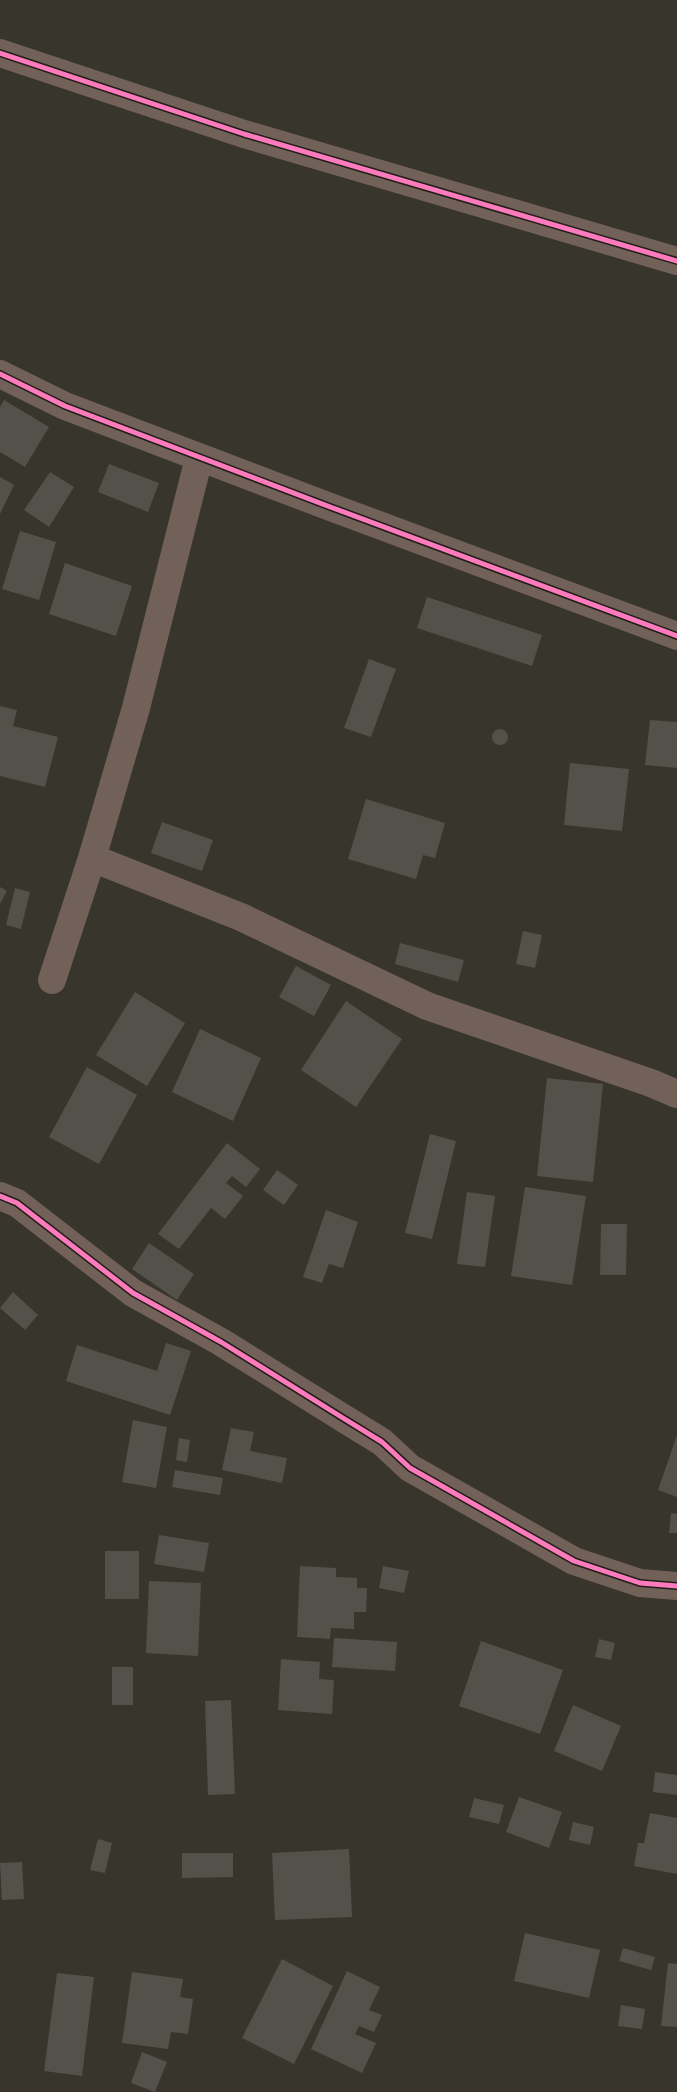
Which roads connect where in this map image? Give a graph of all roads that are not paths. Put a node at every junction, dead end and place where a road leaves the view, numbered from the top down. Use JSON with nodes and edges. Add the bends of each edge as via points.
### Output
{"nodes":[{"id":1,"x":0,"y":53,"type":"edge"},
{"id":2,"x":677,"y":261,"type":"edge"},
{"id":3,"x":0,"y":374,"type":"edge"},
{"id":4,"x":199,"y":458,"type":"junction"},
{"id":5,"x":677,"y":636,"type":"edge"},
{"id":6,"x":92,"y":858,"type":"junction"},
{"id":7,"x":52,"y":980,"type":"dead end"},
{"id":8,"x":677,"y":1094,"type":"edge"},
{"id":9,"x":0,"y":1196,"type":"edge"},
{"id":10,"x":677,"y":1586,"type":"edge"}],
"edges":[{"from":1,"to":2,"type":"street","via":[[244,134]]},
{"from":3,"to":4,"type":"street","via":[[65,406]]},
{"from":4,"to":5,"type":"street"},
{"from":4,"to":6,"type":"street","via":[[136,708]]},
{"from":6,"to":7,"type":"street"},
{"from":6,"to":8,"type":"street","via":[[242,917],[427,1006]]},
{"from":9,"to":10,"type":"street","via":[[17,1203],[133,1294],[221,1342],[382,1442],[410,1468],[574,1561],[640,1583]]}]}
